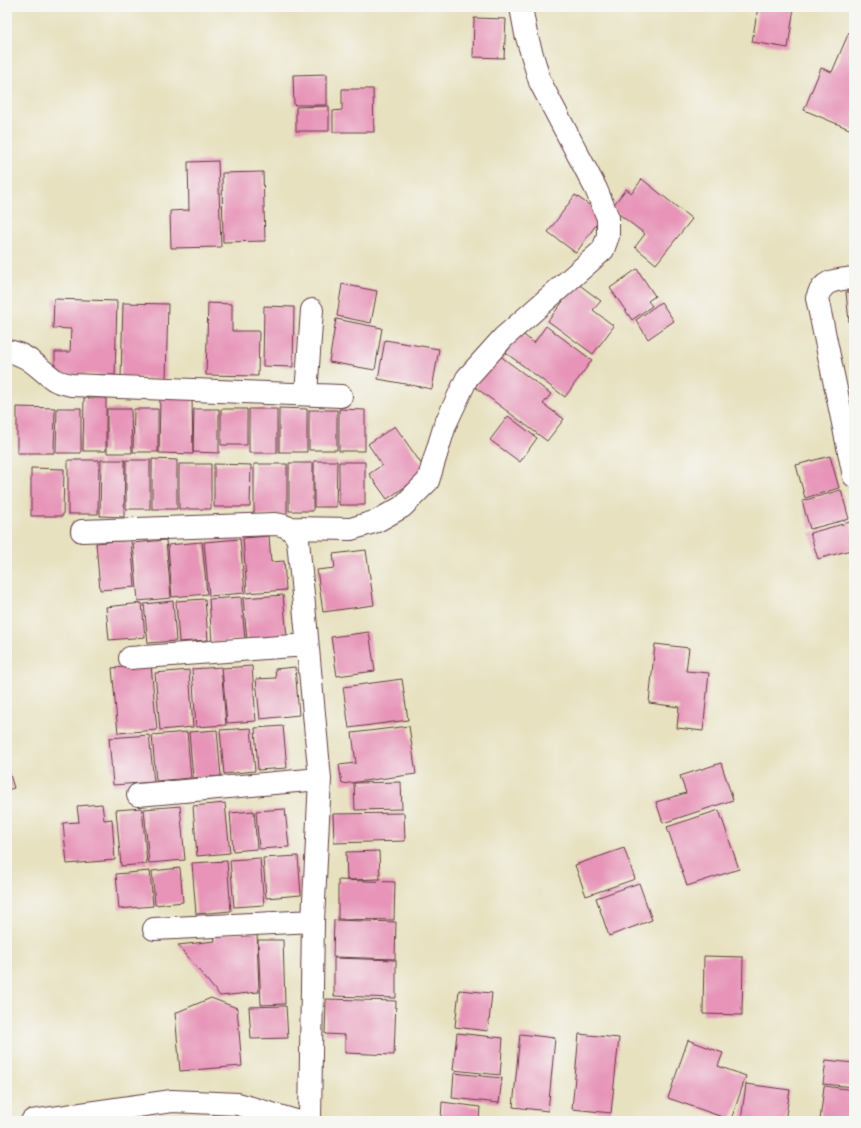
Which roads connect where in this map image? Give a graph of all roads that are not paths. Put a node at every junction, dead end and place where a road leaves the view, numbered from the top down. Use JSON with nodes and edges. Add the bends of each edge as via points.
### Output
{"nodes":[{"id":1,"x":521,"y":7,"type":"edge"},
{"id":2,"x":854,"y":278,"type":"edge"},
{"id":3,"x":312,"y":310,"type":"dead end"},
{"id":4,"x":7,"y":351,"type":"edge"},
{"id":5,"x":306,"y":394,"type":"junction"},
{"id":6,"x":341,"y":396,"type":"dead end"},
{"id":7,"x":854,"y":476,"type":"edge"},
{"id":8,"x":290,"y":528,"type":"junction"},
{"id":9,"x":82,"y":531,"type":"dead end"},
{"id":10,"x":307,"y":645,"type":"junction"},
{"id":11,"x":130,"y":658,"type":"dead end"},
{"id":12,"x":320,"y":779,"type":"junction"},
{"id":13,"x":138,"y":795,"type":"dead end"},
{"id":14,"x":313,"y":921,"type":"junction"},
{"id":15,"x":154,"y":929,"type":"dead end"},
{"id":16,"x":32,"y":1121,"type":"edge"},
{"id":17,"x":296,"y":1121,"type":"edge"},
{"id":18,"x":310,"y":1121,"type":"edge"}],
"edges":[{"from":1,"to":8,"type":"street","via":[[540,82],[596,189],[608,218],[608,236],[604,250],[503,338],[467,378],[445,425],[428,481],[402,507],[377,521],[351,530]]},
{"from":2,"to":7,"type":"street","via":[[833,280],[824,285],[817,298]]},
{"from":3,"to":5,"type":"street"},
{"from":4,"to":5,"type":"street","via":[[17,352],[56,381],[70,384]]},
{"from":5,"to":6,"type":"street"},
{"from":8,"to":9,"type":"street","via":[[274,524]]},
{"from":8,"to":10,"type":"street","via":[[298,540]]},
{"from":10,"to":11,"type":"street"},
{"from":10,"to":12,"type":"street"},
{"from":12,"to":13,"type":"street"},
{"from":12,"to":14,"type":"street"},
{"from":14,"to":15,"type":"street"},
{"from":14,"to":18,"type":"street"},
{"from":16,"to":17,"type":"street","via":[[172,1101],[238,1104]]}]}
